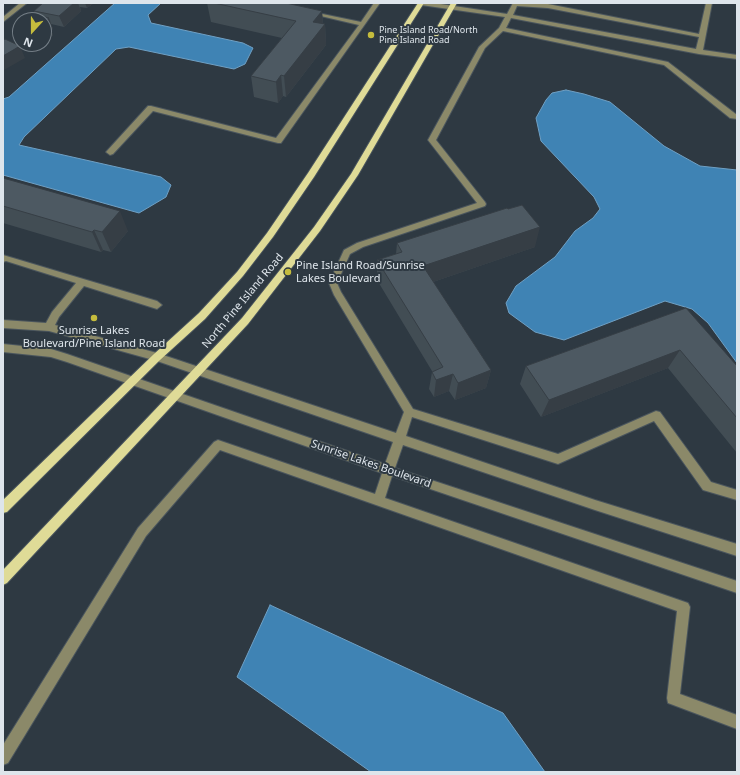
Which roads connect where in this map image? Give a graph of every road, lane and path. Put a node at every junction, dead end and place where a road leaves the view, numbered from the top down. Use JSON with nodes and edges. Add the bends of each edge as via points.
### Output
{"nodes":[{"id":1,"x":24,"y":3,"type":"edge"},
{"id":2,"x":377,"y":3,"type":"edge"},
{"id":3,"x":421,"y":3,"type":"edge"},
{"id":4,"x":515,"y":3,"type":"edge"},
{"id":5,"x":709,"y":3,"type":"edge"},
{"id":6,"x":453,"y":5,"type":"edge"},
{"id":7,"x":303,"y":11,"type":"edge"},
{"id":8,"x":510,"y":16,"type":"junction"},
{"id":9,"x":3,"y":20,"type":"edge"},
{"id":10,"x":363,"y":24,"type":"junction"},
{"id":11,"x":502,"y":29,"type":"junction"},
{"id":12,"x":702,"y":36,"type":"junction"},
{"id":13,"x":699,"y":52,"type":"junction"},
{"id":14,"x":737,"y":57,"type":"edge"},
{"id":15,"x":737,"y":117,"type":"edge"},
{"id":16,"x":110,"y":152,"type":"dead end"},
{"id":17,"x":3,"y":260,"type":"edge"},
{"id":18,"x":82,"y":282,"type":"junction"},
{"id":19,"x":157,"y":305,"type":"dead end"},
{"id":20,"x":3,"y":324,"type":"edge"},
{"id":21,"x":49,"y":327,"type":"junction"},
{"id":22,"x":3,"y":348,"type":"edge"},
{"id":23,"x":157,"y":357,"type":"junction"},
{"id":24,"x":199,"y":371,"type":"junction"},
{"id":25,"x":134,"y":380,"type":"junction"},
{"id":26,"x":176,"y":396,"type":"junction"},
{"id":27,"x":409,"y":412,"type":"junction"},
{"id":28,"x":401,"y":439,"type":"junction"},
{"id":29,"x":389,"y":470,"type":"junction"},
{"id":30,"x":737,"y":495,"type":"edge"},
{"id":31,"x":378,"y":501,"type":"junction"},
{"id":32,"x":3,"y":508,"type":"edge"},
{"id":33,"x":737,"y":550,"type":"edge"},
{"id":34,"x":3,"y":579,"type":"edge"},
{"id":35,"x":737,"y":587,"type":"edge"},
{"id":36,"x":737,"y":722,"type":"edge"},
{"id":37,"x":3,"y":758,"type":"edge"}],
"edges":[{"from":1,"to":9,"type":"street"},
{"from":2,"to":10,"type":"street"},
{"from":3,"to":6,"type":"street"},
{"from":3,"to":23,"type":"main road","name":"North Pine Island Road","via":[[270,235],[240,274],[202,316]]},
{"from":4,"to":8,"type":"street"},
{"from":4,"to":12,"type":"street","via":[[548,6]]},
{"from":5,"to":12,"type":"street"},
{"from":6,"to":8,"type":"street"},
{"from":6,"to":24,"type":"main road","name":"North Pine Island Road","via":[[354,175],[317,229],[245,321]]},
{"from":7,"to":10,"type":"street"},
{"from":8,"to":11,"type":"street"},
{"from":8,"to":13,"type":"street"},
{"from":10,"to":16,"type":"street","via":[[278,141],[151,108]]},
{"from":11,"to":15,"type":"street","via":[[666,63]]},
{"from":11,"to":27,"type":"street","via":[[482,46],[432,140],[482,204],[360,245],[347,252],[333,283]]},
{"from":12,"to":13,"type":"street"},
{"from":13,"to":14,"type":"street"},
{"from":17,"to":18,"type":"street","via":[[5,258]]},
{"from":18,"to":19,"type":"street"},
{"from":18,"to":21,"type":"street","via":[[55,315]]},
{"from":20,"to":21,"type":"street"},
{"from":21,"to":23,"type":"street"},
{"from":22,"to":25,"type":"street","name":"Sunrise Lakes Boulevard","via":[[50,353]]},
{"from":23,"to":24,"type":"street"},
{"from":23,"to":25,"type":"main road","name":"North Pine Island Road"},
{"from":24,"to":26,"type":"main road","name":"North Pine Island Road"},
{"from":24,"to":28,"type":"street"},
{"from":25,"to":26,"type":"street","name":"Sunrise Lakes Boulevard"},
{"from":25,"to":32,"type":"main road","name":"North Pine Island Road"},
{"from":26,"to":29,"type":"street","name":"Sunrise Lakes Boulevard"},
{"from":26,"to":34,"type":"main road","name":"North Pine Island Road"},
{"from":27,"to":28,"type":"street"},
{"from":27,"to":30,"type":"street","via":[[558,459],[656,415],[707,486]]},
{"from":28,"to":29,"type":"street"},
{"from":28,"to":33,"type":"street"},
{"from":29,"to":31,"type":"street"},
{"from":29,"to":35,"type":"street","name":"Sunrise Lakes Boulevard"},
{"from":31,"to":36,"type":"street","via":[[684,607],[673,698]]},
{"from":31,"to":37,"type":"street","via":[[218,445],[142,532]]}]}
